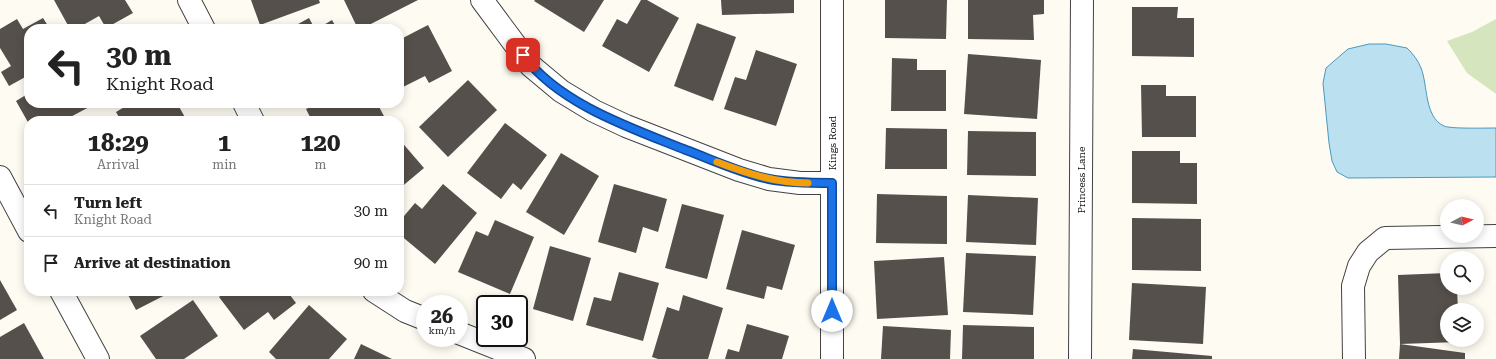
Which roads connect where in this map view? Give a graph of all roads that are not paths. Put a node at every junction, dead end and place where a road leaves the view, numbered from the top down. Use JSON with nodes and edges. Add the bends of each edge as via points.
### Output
{"nodes":[{"id":1,"x":189,"y":0,"type":"edge"},
{"id":2,"x":482,"y":0,"type":"edge"},
{"id":3,"x":832,"y":0,"type":"edge"},
{"id":4,"x":1082,"y":0,"type":"edge"},
{"id":5,"x":201,"y":24,"type":"edge"},
{"id":6,"x":0,"y":177,"type":"edge"},
{"id":7,"x":832,"y":183,"type":"junction"},
{"id":8,"x":24,"y":222,"type":"edge"},
{"id":9,"x":1496,"y":236,"type":"edge"},
{"id":10,"x":64,"y":296,"type":"edge"},
{"id":11,"x":382,"y":296,"type":"edge"},
{"id":12,"x":416,"y":315,"type":"edge"},
{"id":13,"x":468,"y":337,"type":"edge"},
{"id":14,"x":98,"y":359,"type":"edge"},
{"id":15,"x":524,"y":359,"type":"edge"},
{"id":16,"x":832,"y":359,"type":"edge"},
{"id":17,"x":1080,"y":359,"type":"edge"},
{"id":18,"x":1354,"y":359,"type":"edge"}],
"edges":[{"from":1,"to":5,"type":"street"},
{"from":2,"to":7,"type":"street","via":[[531,66],[561,91],[594,112],[739,170],[769,179],[800,183]]},
{"from":3,"to":7,"type":"street","name":"Kings Road"},
{"from":4,"to":17,"type":"street","name":"Princess Lane"},
{"from":6,"to":8,"type":"street"},
{"from":7,"to":16,"type":"street","name":"Kings Road"},
{"from":9,"to":18,"type":"street","via":[[1385,238],[1368,252],[1359,266],[1353,286]]},
{"from":10,"to":14,"type":"street"},
{"from":11,"to":12,"type":"street"},
{"from":13,"to":15,"type":"street"}]}
